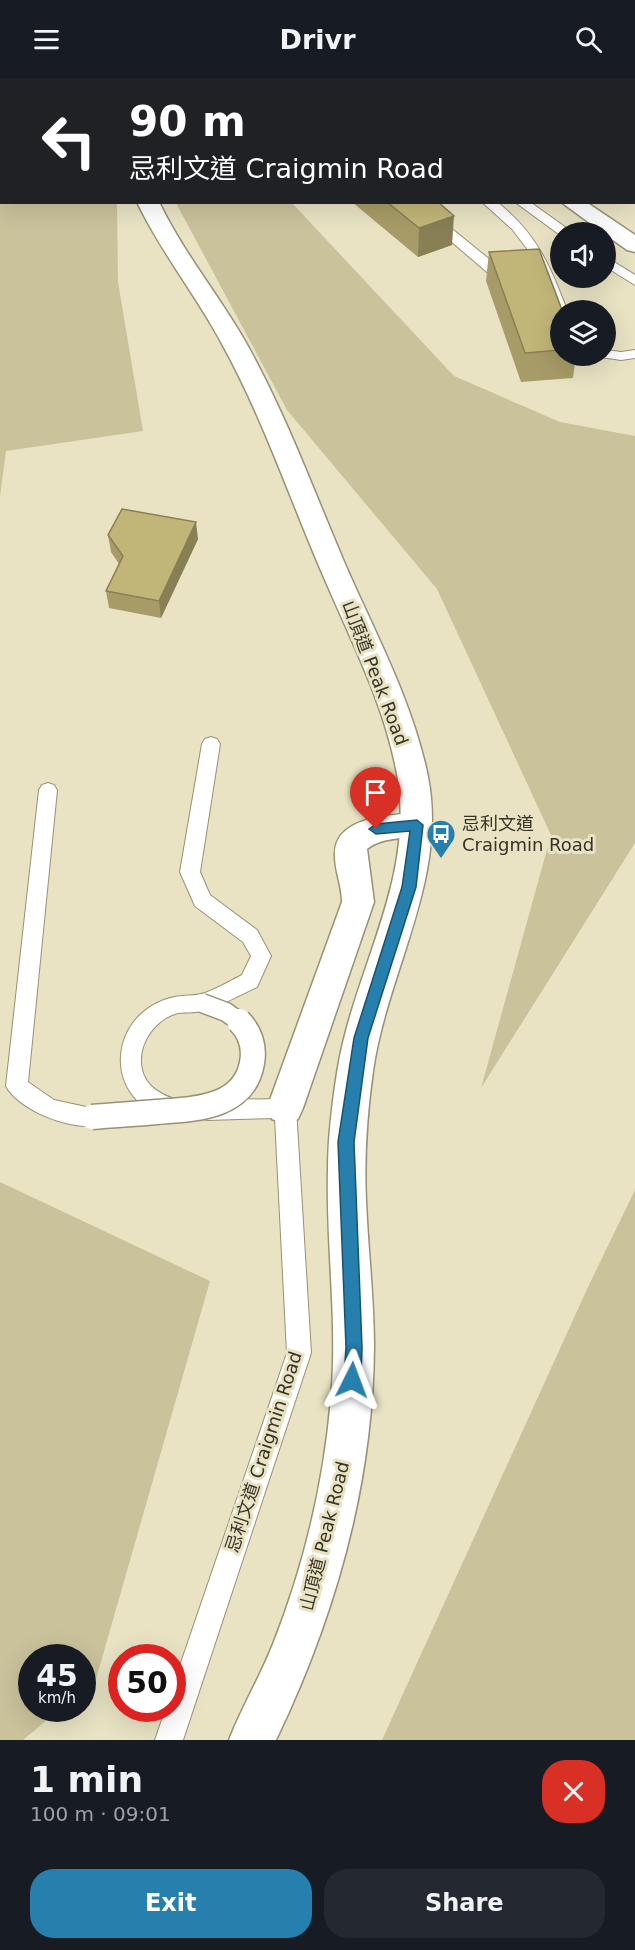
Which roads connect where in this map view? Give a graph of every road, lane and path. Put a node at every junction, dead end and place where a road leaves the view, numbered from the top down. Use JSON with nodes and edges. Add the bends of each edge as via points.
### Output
{"nodes":[{"id":1,"x":149,"y":204,"type":"edge"},
{"id":2,"x":413,"y":204,"type":"edge"},
{"id":3,"x":490,"y":204,"type":"edge"},
{"id":4,"x":524,"y":204,"type":"edge"},
{"id":5,"x":574,"y":204,"type":"edge"},
{"id":6,"x":550,"y":222,"type":"edge"},
{"id":7,"x":635,"y":245,"type":"edge"},
{"id":8,"x":542,"y":259,"type":"junction"},
{"id":9,"x":616,"y":268,"type":"edge"},
{"id":10,"x":635,"y":281,"type":"edge"},
{"id":11,"x":557,"y":300,"type":"edge"},
{"id":12,"x":635,"y":354,"type":"edge"},
{"id":13,"x":616,"y":355,"type":"edge"},
{"id":14,"x":212,"y":744,"type":"dead end"},
{"id":15,"x":48,"y":790,"type":"dead end"},
{"id":16,"x":417,"y":825,"type":"junction"},
{"id":17,"x":202,"y":1003,"type":"junction"},
{"id":18,"x":285,"y":1108,"type":"junction"},
{"id":19,"x":169,"y":1740,"type":"edge"},
{"id":20,"x":252,"y":1740,"type":"edge"}],
"edges":[{"from":1,"to":16,"type":"main road","name":"山頂道 Peak Road","via":[[256,385],[397,721],[413,779]]},
{"from":2,"to":8,"type":"lane","via":[[492,269]]},
{"from":3,"to":8,"type":"lane","via":[[527,238]]},
{"from":4,"to":6,"type":"lane"},
{"from":5,"to":7,"type":"main road"},
{"from":8,"to":11,"type":"lane"},
{"from":9,"to":10,"type":"lane"},
{"from":12,"to":13,"type":"lane"},
{"from":14,"to":17,"type":"lane","via":[[190,872],[202,900],[250,936],[261,956],[250,981]]},
{"from":15,"to":17,"type":"lane","bridge":true,"via":[[17,1086],[34,1102],[92,1117],[204,1109],[226,1100],[251,1071],[252,1043],[236,1017]]},
{"from":16,"to":18,"type":"main road","name":"忌利文道 Craigmin Road","via":[[376,829],[352,843],[351,863],[358,880],[358,902]]},
{"from":16,"to":20,"type":"main road","name":"山頂道 Peak Road","via":[[409,887],[361,1038],[346,1142],[354,1347],[344,1462],[324,1551],[294,1650]]},
{"from":17,"to":18,"type":"lane","via":[[171,1007],[143,1025],[130,1052],[130,1066],[142,1092],[156,1103],[174,1109]]},
{"from":18,"to":19,"type":"lane","name":"忌利文道 Craigmin Road","via":[[299,1353]]}]}
